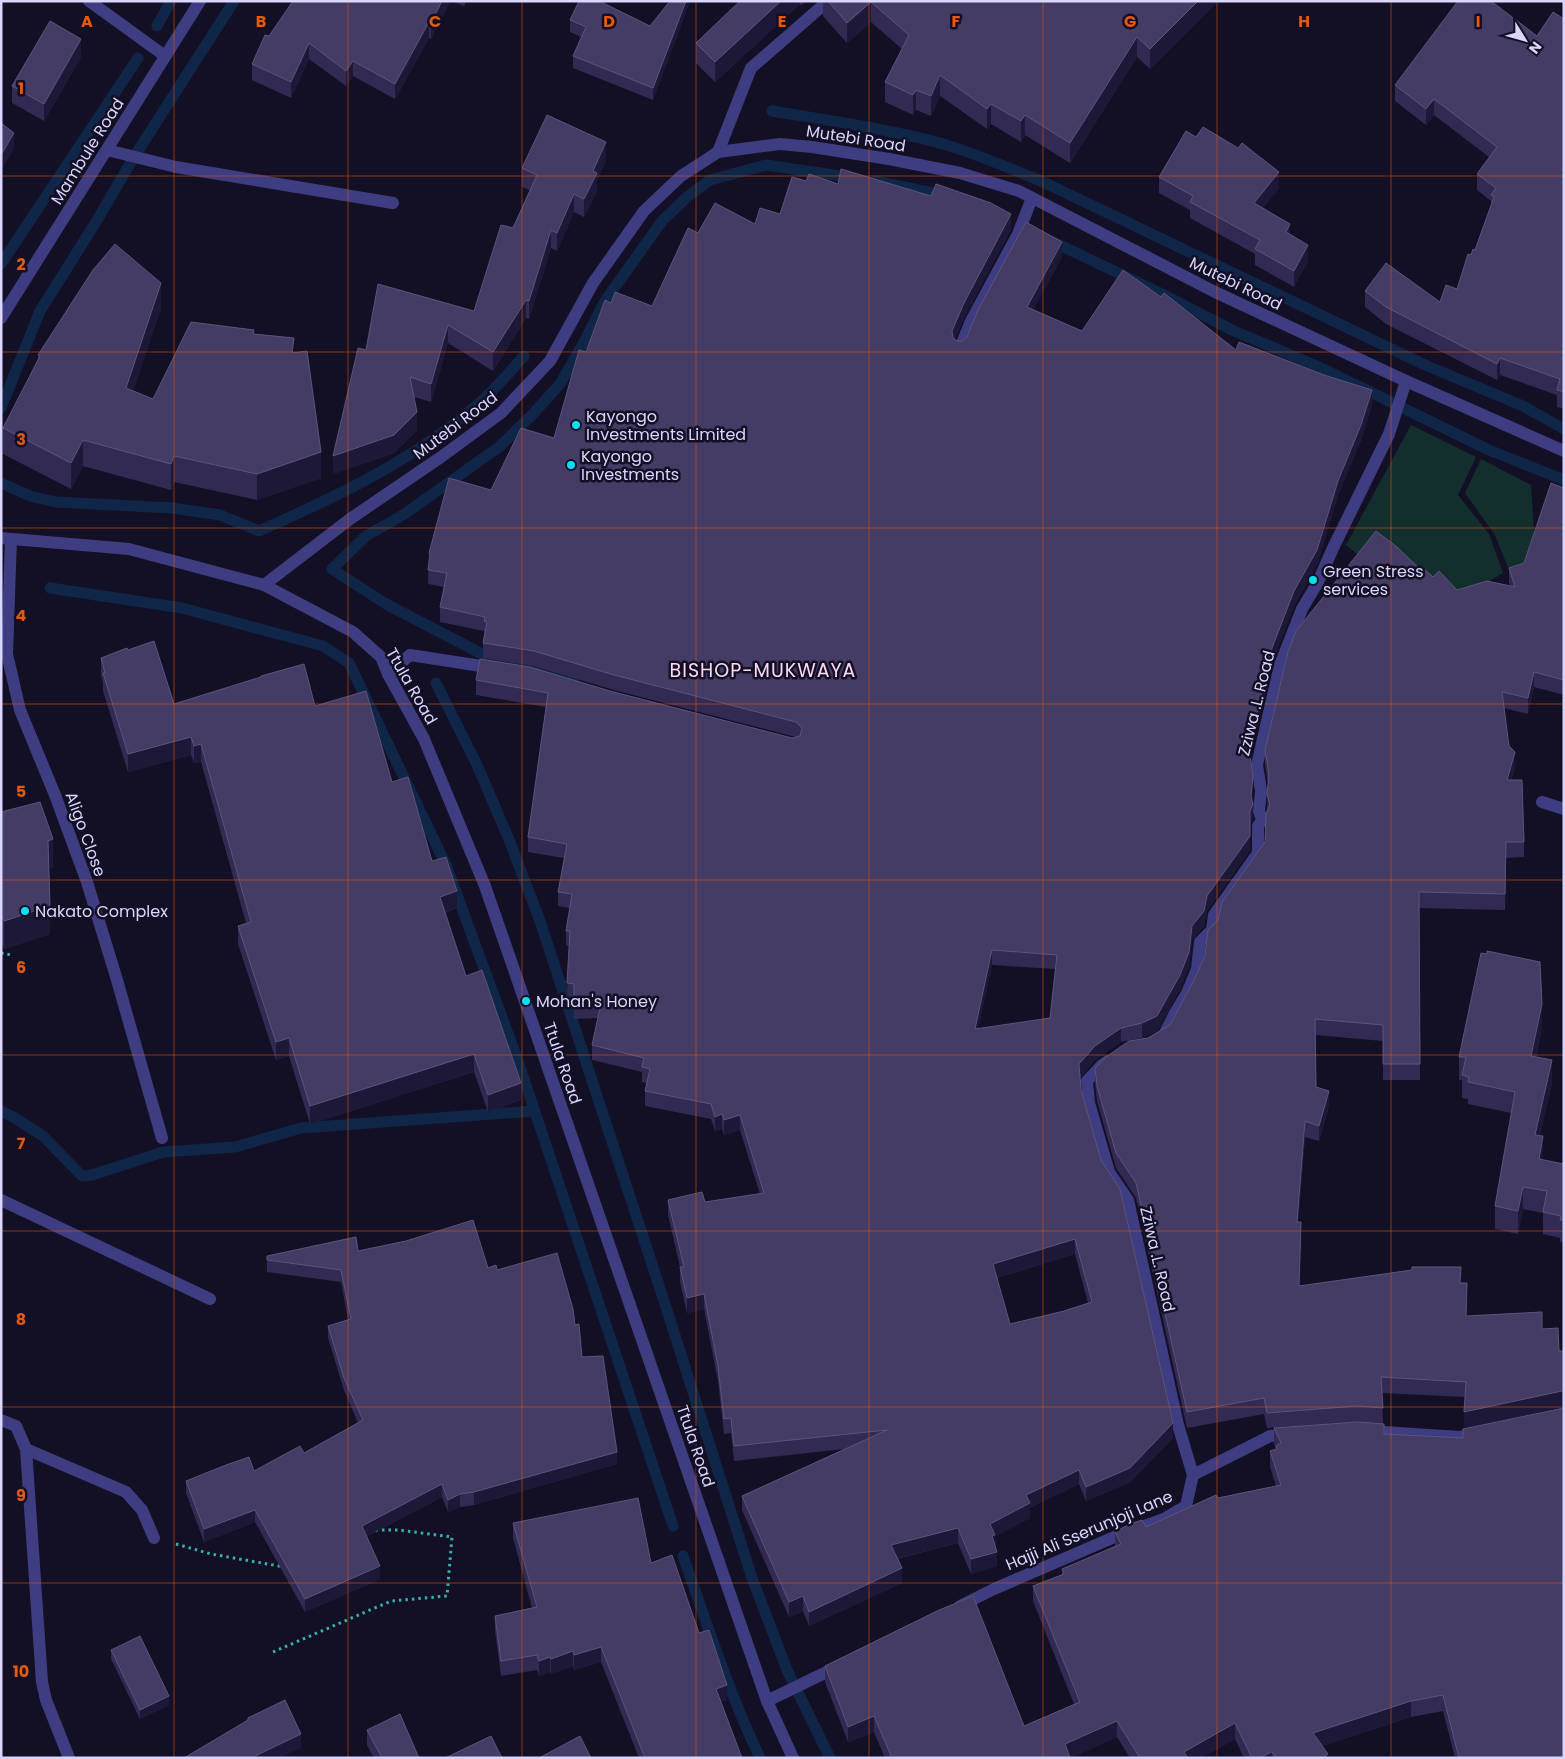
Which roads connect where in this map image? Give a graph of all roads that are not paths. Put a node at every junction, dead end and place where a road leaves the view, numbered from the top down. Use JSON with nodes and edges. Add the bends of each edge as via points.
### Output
{"nodes":[{"id":1,"x":89,"y":1,"type":"edge"},
{"id":2,"x":200,"y":1,"type":"edge"},
{"id":3,"x":828,"y":1,"type":"edge"},
{"id":4,"x":165,"y":56,"type":"junction"},
{"id":5,"x":107,"y":150,"type":"junction"},
{"id":6,"x":718,"y":152,"type":"junction"},
{"id":7,"x":1032,"y":198,"type":"junction"},
{"id":8,"x":392,"y":203,"type":"dead end"},
{"id":9,"x":1,"y":318,"type":"edge"},
{"id":10,"x":960,"y":348,"type":"edge"},
{"id":11,"x":1406,"y":381,"type":"junction"},
{"id":12,"x":1564,"y":451,"type":"edge"},
{"id":13,"x":6,"y":538,"type":"edge"},
{"id":14,"x":264,"y":585,"type":"junction"},
{"id":15,"x":504,"y":669,"type":"edge"},
{"id":16,"x":388,"y":674,"type":"junction"},
{"id":17,"x":1542,"y":802,"type":"dead end"},
{"id":18,"x":1564,"y":809,"type":"edge"},
{"id":19,"x":1151,"y":1043,"type":"edge"},
{"id":20,"x":1121,"y":1052,"type":"edge"},
{"id":21,"x":162,"y":1138,"type":"dead end"},
{"id":22,"x":1,"y":1200,"type":"edge"},
{"id":23,"x":210,"y":1299,"type":"dead end"},
{"id":24,"x":1,"y":1420,"type":"edge"},
{"id":25,"x":1357,"y":1430,"type":"edge"},
{"id":26,"x":1487,"y":1431,"type":"edge"},
{"id":27,"x":1299,"y":1434,"type":"edge"},
{"id":28,"x":26,"y":1449,"type":"junction"},
{"id":29,"x":1193,"y":1475,"type":"junction"},
{"id":30,"x":154,"y":1538,"type":"road end"},
{"id":31,"x":950,"y":1611,"type":"edge"},
{"id":32,"x":854,"y":1658,"type":"edge"},
{"id":33,"x":767,"y":1701,"type":"junction"},
{"id":34,"x":68,"y":1758,"type":"edge"},
{"id":35,"x":793,"y":1758,"type":"edge"}],
"edges":[{"from":1,"to":4,"type":"street"},
{"from":2,"to":4,"type":"street","name":"Mambule Road"},
{"from":3,"to":6,"type":"street","via":[[751,68]]},
{"from":4,"to":5,"type":"street","name":"Mambule Road"},
{"from":5,"to":8,"type":"street","via":[[176,167]]},
{"from":5,"to":9,"type":"street","name":"Mambule Road"},
{"from":6,"to":7,"type":"street","name":"Mutebi Road","via":[[780,144],[812,147],[960,173]]},
{"from":6,"to":14,"type":"street","name":"Mutebi Road","via":[[681,176],[644,211],[593,283],[550,361],[501,413],[350,519]]},
{"from":7,"to":10,"type":"street","via":[[1018,234]]},
{"from":7,"to":11,"type":"street","name":"Mutebi Road","via":[[1216,292]]},
{"from":11,"to":12,"type":"street","name":"Mutebi Road"},
{"from":11,"to":19,"type":"street","name":"Zziwa .L. Road","via":[[1388,434],[1302,609],[1280,665],[1257,764],[1262,820],[1258,826],[1258,852],[1214,915],[1212,930],[1200,942],[1197,969],[1187,993],[1163,1037]]},
{"from":13,"to":14,"type":"street","name":"Ttula Road","via":[[129,549]]},
{"from":13,"to":21,"type":"street","name":"Aligo Close","via":[[7,654],[20,710],[56,795],[87,882]]},
{"from":14,"to":16,"type":"street","name":"Ttula Road","via":[[353,632],[381,656]]},
{"from":15,"to":16,"type":"street","via":[[410,655]]},
{"from":16,"to":33,"type":"street","name":"Ttula Road","via":[[424,739],[485,886]]},
{"from":17,"to":18,"type":"street"},
{"from":20,"to":29,"type":"street","name":"Zziwa .L. Road","via":[[1087,1081],[1089,1103],[1109,1172],[1128,1200],[1178,1425]]},
{"from":22,"to":23,"type":"street"},
{"from":24,"to":28,"type":"street","via":[[16,1426]]},
{"from":25,"to":26,"type":"street","via":[[1459,1437]]},
{"from":27,"to":29,"type":"street","via":[[1270,1436]]},
{"from":28,"to":30,"type":"street","via":[[126,1492],[142,1510]]},
{"from":28,"to":34,"type":"street","via":[[42,1682]]},
{"from":29,"to":31,"type":"street","name":"Hajji Ali Sserunjoji Lane","via":[[1186,1506],[1164,1519],[994,1589]]},
{"from":32,"to":33,"type":"street"},
{"from":33,"to":35,"type":"street","name":"Ttula Road"}]}
